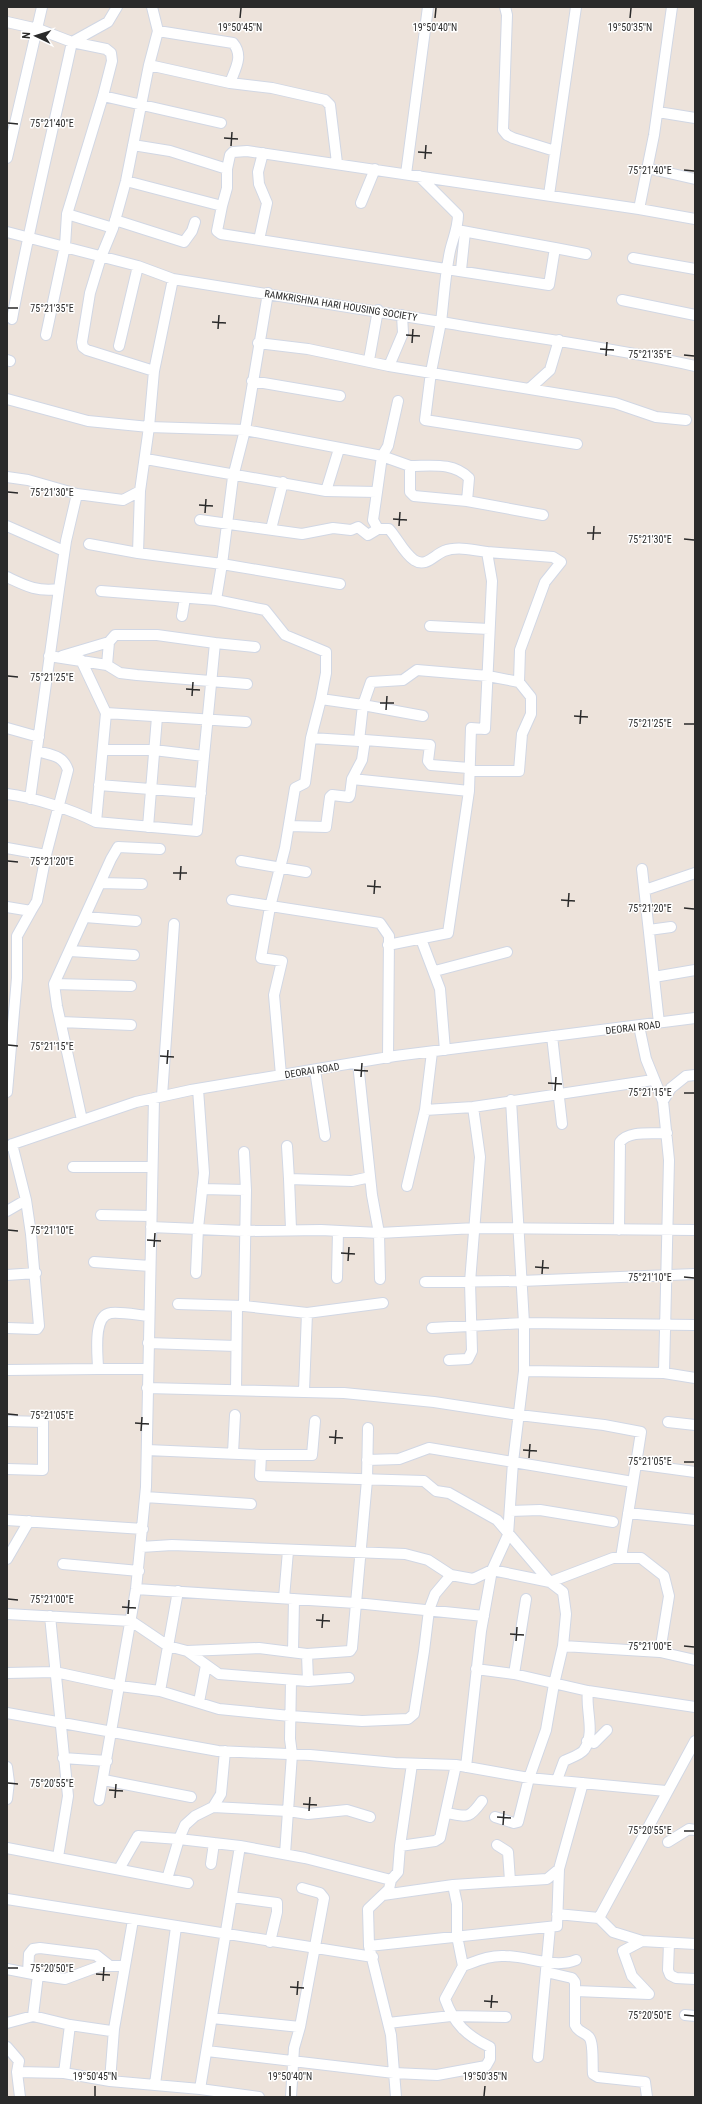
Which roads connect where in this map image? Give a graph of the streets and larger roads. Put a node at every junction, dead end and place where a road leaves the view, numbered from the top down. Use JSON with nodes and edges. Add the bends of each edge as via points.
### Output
{"nodes":[{"id":1,"x":42,"y":7,"type":"edge"},
{"id":2,"x":117,"y":7,"type":"edge"},
{"id":3,"x":152,"y":7,"type":"edge"},
{"id":4,"x":428,"y":7,"type":"edge"},
{"id":5,"x":505,"y":7,"type":"edge"},
{"id":6,"x":576,"y":7,"type":"edge"},
{"id":7,"x":672,"y":7,"type":"edge"},
{"id":8,"x":7,"y":22,"type":"edge"},
{"id":9,"x":38,"y":29,"type":"junction"},
{"id":10,"x":158,"y":31,"type":"junction"},
{"id":11,"x":72,"y":42,"type":"junction"},
{"id":12,"x":149,"y":65,"type":"junction"},
{"id":13,"x":230,"y":83,"type":"junction"},
{"id":14,"x":103,"y":96,"type":"junction"},
{"id":15,"x":142,"y":104,"type":"junction"},
{"id":16,"x":658,"y":112,"type":"junction"},
{"id":17,"x":695,"y":118,"type":"edge"},
{"id":18,"x":221,"y":123,"type":"dead end"},
{"id":19,"x":133,"y":145,"type":"junction"},
{"id":20,"x":555,"y":151,"type":"junction"},
{"id":21,"x":262,"y":153,"type":"junction"},
{"id":22,"x":7,"y":158,"type":"edge"},
{"id":23,"x":337,"y":163,"type":"junction"},
{"id":24,"x":647,"y":168,"type":"junction"},
{"id":25,"x":227,"y":169,"type":"junction"},
{"id":26,"x":375,"y":169,"type":"junction"},
{"id":27,"x":406,"y":174,"type":"junction"},
{"id":28,"x":419,"y":176,"type":"junction"},
{"id":29,"x":695,"y":179,"type":"edge"},
{"id":30,"x":126,"y":181,"type":"junction"},
{"id":31,"x":549,"y":194,"type":"junction"},
{"id":32,"x":361,"y":203,"type":"dead end"},
{"id":33,"x":222,"y":206,"type":"junction"},
{"id":34,"x":639,"y":210,"type":"junction"},
{"id":35,"x":67,"y":214,"type":"junction"},
{"id":36,"x":695,"y":219,"type":"edge"},
{"id":37,"x":195,"y":222,"type":"dead end"},
{"id":38,"x":114,"y":224,"type":"junction"},
{"id":39,"x":461,"y":231,"type":"junction"},
{"id":40,"x":7,"y":232,"type":"edge"},
{"id":41,"x":27,"y":237,"type":"junction"},
{"id":42,"x":258,"y":240,"type":"junction"},
{"id":43,"x":65,"y":246,"type":"junction"},
{"id":44,"x":555,"y":248,"type":"junction"},
{"id":45,"x":586,"y":254,"type":"dead end"},
{"id":46,"x":100,"y":258,"type":"junction"},
{"id":47,"x":633,"y":258,"type":"dead end"},
{"id":48,"x":138,"y":266,"type":"junction"},
{"id":49,"x":447,"y":269,"type":"junction"},
{"id":50,"x":695,"y":269,"type":"edge"},
{"id":51,"x":462,"y":270,"type":"junction"},
{"id":52,"x":173,"y":279,"type":"junction"},
{"id":53,"x":268,"y":293,"type":"junction"},
{"id":54,"x":622,"y":300,"type":"dead end"},
{"id":55,"x":378,"y":310,"type":"junction"},
{"id":56,"x":695,"y":314,"type":"edge"},
{"id":57,"x":402,"y":315,"type":"junction"},
{"id":58,"x":12,"y":319,"type":"dead end"},
{"id":59,"x":442,"y":322,"type":"junction"},
{"id":60,"x":46,"y":336,"type":"dead end"},
{"id":61,"x":560,"y":340,"type":"junction"},
{"id":62,"x":258,"y":343,"type":"junction"},
{"id":63,"x":119,"y":346,"type":"dead end"},
{"id":64,"x":369,"y":360,"type":"junction"},
{"id":65,"x":695,"y":365,"type":"edge"},
{"id":66,"x":389,"y":366,"type":"junction"},
{"id":67,"x":154,"y":371,"type":"junction"},
{"id":68,"x":431,"y":372,"type":"junction"},
{"id":69,"x":252,"y":381,"type":"junction"},
{"id":70,"x":529,"y":388,"type":"junction"},
{"id":71,"x":340,"y":396,"type":"dead end"},
{"id":72,"x":7,"y":399,"type":"edge"},
{"id":73,"x":398,"y":401,"type":"dead end"},
{"id":74,"x":686,"y":420,"type":"dead end"},
{"id":75,"x":149,"y":427,"type":"junction"},
{"id":76,"x":245,"y":430,"type":"junction"},
{"id":77,"x":577,"y":444,"type":"dead end"},
{"id":78,"x":339,"y":449,"type":"junction"},
{"id":79,"x":382,"y":456,"type":"junction"},
{"id":80,"x":146,"y":459,"type":"junction"},
{"id":81,"x":410,"y":466,"type":"junction"},
{"id":82,"x":234,"y":473,"type":"junction"},
{"id":83,"x":7,"y":477,"type":"edge"},
{"id":84,"x":283,"y":482,"type":"junction"},
{"id":85,"x":140,"y":491,"type":"junction"},
{"id":86,"x":326,"y":491,"type":"junction"},
{"id":87,"x":377,"y":492,"type":"junction"},
{"id":88,"x":77,"y":494,"type":"junction"},
{"id":89,"x":467,"y":501,"type":"junction"},
{"id":90,"x":543,"y":515,"type":"dead end"},
{"id":91,"x":200,"y":520,"type":"dead end"},
{"id":92,"x":227,"y":524,"type":"junction"},
{"id":93,"x":7,"y":526,"type":"edge"},
{"id":94,"x":271,"y":529,"type":"junction"},
{"id":95,"x":378,"y":529,"type":"junction"},
{"id":96,"x":89,"y":544,"type":"dead end"},
{"id":97,"x":64,"y":551,"type":"junction"},
{"id":98,"x":487,"y":552,"type":"junction"},
{"id":99,"x":138,"y":553,"type":"junction"},
{"id":100,"x":222,"y":564,"type":"junction"},
{"id":101,"x":7,"y":577,"type":"edge"},
{"id":102,"x":340,"y":584,"type":"dead end"},
{"id":103,"x":59,"y":589,"type":"junction"},
{"id":104,"x":101,"y":591,"type":"dead end"},
{"id":105,"x":185,"y":598,"type":"junction"},
{"id":106,"x":216,"y":600,"type":"junction"},
{"id":107,"x":182,"y":616,"type":"dead end"},
{"id":108,"x":430,"y":626,"type":"dead end"},
{"id":109,"x":489,"y":630,"type":"junction"},
{"id":110,"x":109,"y":642,"type":"junction"},
{"id":111,"x":215,"y":643,"type":"junction"},
{"id":112,"x":255,"y":647,"type":"dead end"},
{"id":113,"x":53,"y":656,"type":"junction"},
{"id":114,"x":81,"y":660,"type":"junction"},
{"id":115,"x":107,"y":665,"type":"junction"},
{"id":116,"x":488,"y":676,"type":"junction"},
{"id":117,"x":212,"y":682,"type":"junction"},
{"id":118,"x":519,"y":682,"type":"junction"},
{"id":119,"x":247,"y":684,"type":"dead end"},
{"id":120,"x":321,"y":699,"type":"junction"},
{"id":121,"x":363,"y":705,"type":"junction"},
{"id":122,"x":106,"y":712,"type":"junction"},
{"id":123,"x":424,"y":716,"type":"dead end"},
{"id":124,"x":157,"y":717,"type":"junction"},
{"id":125,"x":208,"y":719,"type":"junction"},
{"id":126,"x":246,"y":722,"type":"dead end"},
{"id":127,"x":7,"y":728,"type":"edge"},
{"id":128,"x":39,"y":737,"type":"junction"},
{"id":129,"x":311,"y":738,"type":"junction"},
{"id":130,"x":362,"y":740,"type":"junction"},
{"id":131,"x":103,"y":750,"type":"junction"},
{"id":132,"x":154,"y":750,"type":"junction"},
{"id":133,"x":37,"y":751,"type":"junction"},
{"id":134,"x":204,"y":756,"type":"junction"},
{"id":135,"x":469,"y":770,"type":"junction"},
{"id":136,"x":352,"y":779,"type":"junction"},
{"id":137,"x":99,"y":785,"type":"junction"},
{"id":138,"x":151,"y":789,"type":"junction"},
{"id":139,"x":469,"y":791,"type":"junction"},
{"id":140,"x":201,"y":793,"type":"junction"},
{"id":141,"x":7,"y":794,"type":"edge"},
{"id":142,"x":30,"y":800,"type":"junction"},
{"id":143,"x":58,"y":808,"type":"junction"},
{"id":144,"x":96,"y":822,"type":"junction"},
{"id":145,"x":289,"y":826,"type":"junction"},
{"id":146,"x":148,"y":827,"type":"junction"},
{"id":147,"x":7,"y":848,"type":"edge"},
{"id":148,"x":160,"y":849,"type":"dead end"},
{"id":149,"x":46,"y":855,"type":"junction"},
{"id":150,"x":241,"y":861,"type":"dead end"},
{"id":151,"x":280,"y":866,"type":"junction"},
{"id":152,"x":642,"y":869,"type":"dead end"},
{"id":153,"x":306,"y":872,"type":"dead end"},
{"id":154,"x":695,"y":873,"type":"edge"},
{"id":155,"x":100,"y":883,"type":"junction"},
{"id":156,"x":142,"y":884,"type":"dead end"},
{"id":157,"x":645,"y":890,"type":"junction"},
{"id":158,"x":232,"y":900,"type":"dead end"},
{"id":159,"x":7,"y":907,"type":"edge"},
{"id":160,"x":270,"y":907,"type":"junction"},
{"id":161,"x":30,"y":912,"type":"junction"},
{"id":162,"x":85,"y":917,"type":"junction"},
{"id":163,"x":136,"y":921,"type":"dead end"},
{"id":164,"x":174,"y":924,"type":"dead end"},
{"id":165,"x":671,"y":927,"type":"dead end"},
{"id":166,"x":649,"y":930,"type":"junction"},
{"id":167,"x":420,"y":939,"type":"junction"},
{"id":168,"x":388,"y":945,"type":"junction"},
{"id":169,"x":12,"y":948,"type":"edge"},
{"id":170,"x":70,"y":951,"type":"junction"},
{"id":171,"x":507,"y":952,"type":"dead end"},
{"id":172,"x":134,"y":955,"type":"dead end"},
{"id":173,"x":695,"y":970,"type":"edge"},
{"id":174,"x":435,"y":971,"type":"junction"},
{"id":175,"x":654,"y":977,"type":"junction"},
{"id":176,"x":12,"y":978,"type":"edge"},
{"id":177,"x":54,"y":984,"type":"junction"},
{"id":178,"x":131,"y":986,"type":"dead end"},
{"id":179,"x":11,"y":1008,"type":"edge"},
{"id":180,"x":695,"y":1018,"type":"edge"},
{"id":181,"x":61,"y":1022,"type":"junction"},
{"id":182,"x":659,"y":1023,"type":"junction"},
{"id":183,"x":132,"y":1025,"type":"dead end"},
{"id":184,"x":639,"y":1026,"type":"junction"},
{"id":185,"x":552,"y":1036,"type":"junction"},
{"id":186,"x":9,"y":1048,"type":"edge"},
{"id":187,"x":445,"y":1050,"type":"junction"},
{"id":188,"x":432,"y":1052,"type":"junction"},
{"id":189,"x":388,"y":1058,"type":"junction"},
{"id":190,"x":358,"y":1063,"type":"junction"},
{"id":191,"x":315,"y":1070,"type":"junction"},
{"id":192,"x":281,"y":1075,"type":"junction"},
{"id":193,"x":695,"y":1075,"type":"edge"},
{"id":194,"x":654,"y":1080,"type":"junction"},
{"id":195,"x":8,"y":1081,"type":"edge"},
{"id":196,"x":198,"y":1089,"type":"junction"},
{"id":197,"x":7,"y":1092,"type":"edge"},
{"id":198,"x":558,"y":1093,"type":"junction"},
{"id":199,"x":158,"y":1097,"type":"junction"},
{"id":200,"x":511,"y":1100,"type":"junction"},
{"id":201,"x":663,"y":1101,"type":"junction"},
{"id":202,"x":473,"y":1107,"type":"junction"},
{"id":203,"x":425,"y":1110,"type":"junction"},
{"id":204,"x":82,"y":1120,"type":"junction"},
{"id":205,"x":562,"y":1124,"type":"dead end"},
{"id":206,"x":667,"y":1133,"type":"junction"},
{"id":207,"x":325,"y":1136,"type":"dead end"},
{"id":208,"x":10,"y":1145,"type":"edge"},
{"id":209,"x":287,"y":1146,"type":"dead end"},
{"id":210,"x":244,"y":1152,"type":"dead end"},
{"id":211,"x":73,"y":1167,"type":"dead end"},
{"id":212,"x":152,"y":1167,"type":"junction"},
{"id":213,"x":370,"y":1177,"type":"junction"},
{"id":214,"x":289,"y":1179,"type":"junction"},
{"id":215,"x":407,"y":1186,"type":"dead end"},
{"id":216,"x":202,"y":1189,"type":"junction"},
{"id":217,"x":246,"y":1190,"type":"junction"},
{"id":218,"x":26,"y":1200,"type":"junction"},
{"id":219,"x":7,"y":1211,"type":"edge"},
{"id":220,"x":101,"y":1215,"type":"dead end"},
{"id":221,"x":151,"y":1216,"type":"junction"},
{"id":222,"x":151,"y":1227,"type":"junction"},
{"id":223,"x":198,"y":1228,"type":"junction"},
{"id":224,"x":476,"y":1228,"type":"junction"},
{"id":225,"x":291,"y":1229,"type":"junction"},
{"id":226,"x":519,"y":1229,"type":"junction"},
{"id":227,"x":619,"y":1230,"type":"junction"},
{"id":228,"x":695,"y":1230,"type":"edge"},
{"id":229,"x":245,"y":1231,"type":"junction"},
{"id":230,"x":338,"y":1231,"type":"junction"},
{"id":231,"x":666,"y":1231,"type":"junction"},
{"id":232,"x":379,"y":1233,"type":"junction"},
{"id":233,"x":94,"y":1262,"type":"dead end"},
{"id":234,"x":150,"y":1266,"type":"junction"},
{"id":235,"x":36,"y":1273,"type":"junction"},
{"id":236,"x":196,"y":1273,"type":"dead end"},
{"id":237,"x":695,"y":1274,"type":"edge"},
{"id":238,"x":7,"y":1275,"type":"edge"},
{"id":239,"x":666,"y":1276,"type":"junction"},
{"id":240,"x":337,"y":1278,"type":"dead end"},
{"id":241,"x":380,"y":1279,"type":"dead end"},
{"id":242,"x":521,"y":1281,"type":"junction"},
{"id":243,"x":425,"y":1282,"type":"dead end"},
{"id":244,"x":470,"y":1282,"type":"junction"},
{"id":245,"x":383,"y":1303,"type":"dead end"},
{"id":246,"x":178,"y":1304,"type":"dead end"},
{"id":247,"x":240,"y":1306,"type":"junction"},
{"id":248,"x":307,"y":1313,"type":"junction"},
{"id":249,"x":149,"y":1316,"type":"junction"},
{"id":250,"x":524,"y":1323,"type":"junction"},
{"id":251,"x":665,"y":1325,"type":"junction"},
{"id":252,"x":695,"y":1325,"type":"edge"},
{"id":253,"x":471,"y":1326,"type":"junction"},
{"id":254,"x":7,"y":1328,"type":"edge"},
{"id":255,"x":432,"y":1328,"type":"dead end"},
{"id":256,"x":148,"y":1343,"type":"junction"},
{"id":257,"x":236,"y":1346,"type":"junction"},
{"id":258,"x":449,"y":1360,"type":"dead end"},
{"id":259,"x":98,"y":1369,"type":"junction"},
{"id":260,"x":148,"y":1369,"type":"junction"},
{"id":261,"x":7,"y":1370,"type":"edge"},
{"id":262,"x":524,"y":1371,"type":"junction"},
{"id":263,"x":664,"y":1373,"type":"junction"},
{"id":264,"x":695,"y":1378,"type":"edge"},
{"id":265,"x":147,"y":1388,"type":"junction"},
{"id":266,"x":236,"y":1390,"type":"junction"},
{"id":267,"x":304,"y":1391,"type":"junction"},
{"id":268,"x":235,"y":1415,"type":"dead end"},
{"id":269,"x":519,"y":1415,"type":"junction"},
{"id":270,"x":7,"y":1421,"type":"edge"},
{"id":271,"x":315,"y":1421,"type":"dead end"},
{"id":272,"x":668,"y":1422,"type":"dead end"},
{"id":273,"x":695,"y":1425,"type":"edge"},
{"id":274,"x":368,"y":1428,"type":"dead end"},
{"id":275,"x":147,"y":1450,"type":"junction"},
{"id":276,"x":233,"y":1453,"type":"junction"},
{"id":277,"x":261,"y":1455,"type":"junction"},
{"id":278,"x":367,"y":1460,"type":"junction"},
{"id":279,"x":513,"y":1462,"type":"junction"},
{"id":280,"x":636,"y":1464,"type":"junction"},
{"id":281,"x":7,"y":1469,"type":"edge"},
{"id":282,"x":695,"y":1472,"type":"edge"},
{"id":283,"x":367,"y":1480,"type":"junction"},
{"id":284,"x":633,"y":1482,"type":"junction"},
{"id":285,"x":145,"y":1497,"type":"junction"},
{"id":286,"x":251,"y":1504,"type":"dead end"},
{"id":287,"x":510,"y":1511,"type":"junction"},
{"id":288,"x":628,"y":1513,"type":"junction"},
{"id":289,"x":7,"y":1520,"type":"edge"},
{"id":290,"x":695,"y":1520,"type":"edge"},
{"id":291,"x":29,"y":1521,"type":"junction"},
{"id":292,"x":613,"y":1522,"type":"dead end"},
{"id":293,"x":143,"y":1528,"type":"junction"},
{"id":294,"x":508,"y":1535,"type":"junction"},
{"id":295,"x":141,"y":1547,"type":"junction"},
{"id":296,"x":288,"y":1551,"type":"junction"},
{"id":297,"x":359,"y":1554,"type":"junction"},
{"id":298,"x":621,"y":1558,"type":"junction"},
{"id":299,"x":7,"y":1559,"type":"edge"},
{"id":300,"x":63,"y":1564,"type":"dead end"},
{"id":301,"x":492,"y":1570,"type":"junction"},
{"id":302,"x":139,"y":1571,"type":"junction"},
{"id":303,"x":450,"y":1575,"type":"junction"},
{"id":304,"x":550,"y":1582,"type":"junction"},
{"id":305,"x":136,"y":1589,"type":"junction"},
{"id":306,"x":178,"y":1591,"type":"junction"},
{"id":307,"x":284,"y":1598,"type":"junction"},
{"id":308,"x":294,"y":1599,"type":"junction"},
{"id":309,"x":526,"y":1599,"type":"dead end"},
{"id":310,"x":356,"y":1603,"type":"junction"},
{"id":311,"x":429,"y":1610,"type":"junction"},
{"id":312,"x":7,"y":1614,"type":"edge"},
{"id":313,"x":50,"y":1616,"type":"junction"},
{"id":314,"x":484,"y":1616,"type":"junction"},
{"id":315,"x":131,"y":1621,"type":"junction"},
{"id":316,"x":168,"y":1646,"type":"junction"},
{"id":317,"x":564,"y":1646,"type":"junction"},
{"id":318,"x":187,"y":1651,"type":"junction"},
{"id":319,"x":293,"y":1652,"type":"junction"},
{"id":320,"x":660,"y":1652,"type":"junction"},
{"id":321,"x":307,"y":1654,"type":"junction"},
{"id":322,"x":695,"y":1660,"type":"edge"},
{"id":323,"x":206,"y":1665,"type":"junction"},
{"id":324,"x":476,"y":1669,"type":"junction"},
{"id":325,"x":55,"y":1672,"type":"junction"},
{"id":326,"x":7,"y":1673,"type":"edge"},
{"id":327,"x":514,"y":1674,"type":"junction"},
{"id":328,"x":349,"y":1678,"type":"dead end"},
{"id":329,"x":291,"y":1680,"type":"junction"},
{"id":330,"x":308,"y":1681,"type":"junction"},
{"id":331,"x":554,"y":1684,"type":"junction"},
{"id":332,"x":120,"y":1686,"type":"junction"},
{"id":333,"x":160,"y":1691,"type":"junction"},
{"id":334,"x":588,"y":1691,"type":"junction"},
{"id":335,"x":199,"y":1702,"type":"junction"},
{"id":336,"x":695,"y":1707,"type":"edge"},
{"id":337,"x":7,"y":1712,"type":"edge"},
{"id":338,"x":290,"y":1716,"type":"junction"},
{"id":339,"x":59,"y":1722,"type":"junction"},
{"id":340,"x":607,"y":1730,"type":"dead end"},
{"id":341,"x":112,"y":1732,"type":"junction"},
{"id":342,"x":587,"y":1741,"type":"junction"},
{"id":343,"x":695,"y":1741,"type":"edge"},
{"id":344,"x":226,"y":1751,"type":"junction"},
{"id":345,"x":692,"y":1752,"type":"edge"},
{"id":346,"x":292,"y":1754,"type":"junction"},
{"id":347,"x":63,"y":1758,"type":"junction"},
{"id":348,"x":107,"y":1761,"type":"junction"},
{"id":349,"x":412,"y":1764,"type":"junction"},
{"id":350,"x":461,"y":1766,"type":"junction"},
{"id":351,"x":7,"y":1772,"type":"edge"},
{"id":352,"x":529,"y":1778,"type":"junction"},
{"id":353,"x":104,"y":1780,"type":"junction"},
{"id":354,"x":558,"y":1780,"type":"junction"},
{"id":355,"x":583,"y":1783,"type":"junction"},
{"id":356,"x":666,"y":1791,"type":"junction"},
{"id":357,"x":191,"y":1797,"type":"dead end"},
{"id":358,"x":7,"y":1799,"type":"edge"},
{"id":359,"x":100,"y":1800,"type":"dead end"},
{"id":360,"x":482,"y":1801,"type":"dead end"},
{"id":361,"x":213,"y":1808,"type":"junction"},
{"id":362,"x":288,"y":1811,"type":"junction"},
{"id":363,"x":447,"y":1813,"type":"junction"},
{"id":364,"x":370,"y":1816,"type":"dead end"},
{"id":365,"x":495,"y":1818,"type":"dead end"},
{"id":366,"x":695,"y":1830,"type":"edge"},
{"id":367,"x":179,"y":1839,"type":"junction"},
{"id":368,"x":668,"y":1842,"type":"dead end"},
{"id":369,"x":214,"y":1843,"type":"junction"},
{"id":370,"x":497,"y":1845,"type":"dead end"},
{"id":371,"x":240,"y":1846,"type":"junction"},
{"id":372,"x":400,"y":1846,"type":"junction"},
{"id":373,"x":7,"y":1848,"type":"edge"},
{"id":374,"x":285,"y":1854,"type":"junction"},
{"id":375,"x":58,"y":1857,"type":"junction"},
{"id":376,"x":211,"y":1864,"type":"dead end"},
{"id":377,"x":119,"y":1869,"type":"junction"},
{"id":378,"x":559,"y":1869,"type":"junction"},
{"id":379,"x":167,"y":1879,"type":"junction"},
{"id":380,"x":391,"y":1880,"type":"junction"},
{"id":381,"x":510,"y":1881,"type":"junction"},
{"id":382,"x":188,"y":1883,"type":"dead end"},
{"id":383,"x":453,"y":1885,"type":"junction"},
{"id":384,"x":302,"y":1888,"type":"dead end"},
{"id":385,"x":383,"y":1895,"type":"junction"},
{"id":386,"x":232,"y":1897,"type":"junction"},
{"id":387,"x":7,"y":1899,"type":"edge"},
{"id":388,"x":557,"y":1914,"type":"junction"},
{"id":389,"x":599,"y":1918,"type":"junction"},
{"id":390,"x":133,"y":1920,"type":"junction"},
{"id":391,"x":550,"y":1926,"type":"junction"},
{"id":392,"x":176,"y":1927,"type":"junction"},
{"id":393,"x":226,"y":1935,"type":"junction"},
{"id":394,"x":457,"y":1936,"type":"junction"},
{"id":395,"x":642,"y":1941,"type":"junction"},
{"id":396,"x":270,"y":1942,"type":"junction"},
{"id":397,"x":669,"y":1942,"type":"junction"},
{"id":398,"x":695,"y":1944,"type":"edge"},
{"id":399,"x":369,"y":1946,"type":"junction"},
{"id":400,"x":315,"y":1949,"type":"junction"},
{"id":401,"x":373,"y":1957,"type":"junction"},
{"id":402,"x":576,"y":1960,"type":"dead end"},
{"id":403,"x":547,"y":1961,"type":"junction"},
{"id":404,"x":110,"y":1966,"type":"junction"},
{"id":405,"x":125,"y":1966,"type":"junction"},
{"id":406,"x":462,"y":1966,"type":"junction"},
{"id":407,"x":7,"y":1969,"type":"edge"},
{"id":408,"x":546,"y":1972,"type":"junction"},
{"id":409,"x":33,"y":1974,"type":"junction"},
{"id":410,"x":695,"y":1979,"type":"edge"},
{"id":411,"x":576,"y":1991,"type":"junction"},
{"id":412,"x":33,"y":2016,"type":"junction"},
{"id":413,"x":451,"y":2016,"type":"junction"},
{"id":414,"x":212,"y":2018,"type":"junction"},
{"id":415,"x":506,"y":2018,"type":"dead end"},
{"id":416,"x":7,"y":2023,"type":"edge"},
{"id":417,"x":388,"y":2023,"type":"junction"},
{"id":418,"x":70,"y":2025,"type":"junction"},
{"id":419,"x":300,"y":2027,"type":"junction"},
{"id":420,"x":114,"y":2029,"type":"junction"},
{"id":421,"x":7,"y":2048,"type":"edge"},
{"id":422,"x":207,"y":2051,"type":"junction"},
{"id":423,"x":538,"y":2057,"type":"dead end"},
{"id":424,"x":293,"y":2062,"type":"junction"},
{"id":425,"x":17,"y":2072,"type":"junction"},
{"id":426,"x":64,"y":2072,"type":"junction"},
{"id":427,"x":394,"y":2073,"type":"junction"},
{"id":428,"x":110,"y":2081,"type":"junction"},
{"id":429,"x":155,"y":2084,"type":"junction"},
{"id":430,"x":200,"y":2089,"type":"junction"},
{"id":431,"x":20,"y":2097,"type":"edge"},
{"id":432,"x":259,"y":2097,"type":"edge"},
{"id":433,"x":291,"y":2097,"type":"edge"},
{"id":434,"x":396,"y":2097,"type":"edge"},
{"id":435,"x":647,"y":2097,"type":"edge"}],
"edges":[{"from":1,"to":9,"type":"street"},
{"from":2,"to":11,"type":"street","via":[[108,22]]},
{"from":3,"to":10,"type":"street"},
{"from":4,"to":27,"type":"street"},
{"from":5,"to":20,"type":"street","via":[[507,15],[503,130],[513,138]]},
{"from":6,"to":20,"type":"street"},
{"from":7,"to":16,"type":"street"},
{"from":8,"to":9,"type":"street"},
{"from":9,"to":11,"type":"street"},
{"from":9,"to":22,"type":"street"},
{"from":10,"to":12,"type":"street"},
{"from":10,"to":13,"type":"street","via":[[233,43],[238,48],[240,56]]},
{"from":11,"to":14,"type":"street","via":[[106,49],[111,53],[112,61]]},
{"from":11,"to":41,"type":"street","via":[[37,203]]},
{"from":12,"to":13,"type":"street"},
{"from":12,"to":15,"type":"street"},
{"from":13,"to":23,"type":"street","via":[[272,88],[326,100],[330,105]]},
{"from":14,"to":15,"type":"street"},
{"from":14,"to":35,"type":"street"},
{"from":15,"to":18,"type":"street"},
{"from":15,"to":19,"type":"street"},
{"from":16,"to":17,"type":"street"},
{"from":16,"to":24,"type":"street"},
{"from":19,"to":25,"type":"street","via":[[170,150]]},
{"from":19,"to":30,"type":"street"},
{"from":20,"to":31,"type":"street"},
{"from":21,"to":23,"type":"street"},
{"from":21,"to":25,"type":"street","via":[[233,152]]},
{"from":21,"to":42,"type":"street","via":[[258,172],[259,184],[267,203]]},
{"from":23,"to":26,"type":"street"},
{"from":24,"to":29,"type":"street"},
{"from":24,"to":34,"type":"street"},
{"from":25,"to":33,"type":"street","via":[[227,188]]},
{"from":26,"to":27,"type":"street"},
{"from":26,"to":32,"type":"street"},
{"from":27,"to":28,"type":"street"},
{"from":28,"to":31,"type":"street"},
{"from":28,"to":39,"type":"street","via":[[458,215]]},
{"from":30,"to":33,"type":"street"},
{"from":30,"to":38,"type":"street"},
{"from":31,"to":34,"type":"street"},
{"from":33,"to":42,"type":"street","via":[[218,233]]},
{"from":34,"to":36,"type":"street"},
{"from":35,"to":38,"type":"street"},
{"from":35,"to":43,"type":"street"},
{"from":37,"to":38,"type":"street","via":[[184,242]]},
{"from":38,"to":46,"type":"street"},
{"from":39,"to":44,"type":"street"},
{"from":39,"to":49,"type":"street","via":[[450,248]]},
{"from":39,"to":51,"type":"street"},
{"from":40,"to":41,"type":"street","name":"RAMKRISHNA HARI HOUSING SOCIETY"},
{"from":41,"to":43,"type":"street","name":"RAMKRISHNA HARI HOUSING SOCIETY"},
{"from":41,"to":58,"type":"street"},
{"from":42,"to":49,"type":"street"},
{"from":43,"to":46,"type":"street","name":"RAMKRISHNA HARI HOUSING SOCIETY"},
{"from":43,"to":60,"type":"street"},
{"from":44,"to":45,"type":"street"},
{"from":44,"to":51,"type":"street","via":[[550,282],[546,286]]},
{"from":46,"to":48,"type":"street","name":"RAMKRISHNA HARI HOUSING SOCIETY"},
{"from":46,"to":67,"type":"street","via":[[90,293],[82,335],[83,347]]},
{"from":47,"to":50,"type":"street"},
{"from":48,"to":52,"type":"street","name":"RAMKRISHNA HARI HOUSING SOCIETY"},
{"from":48,"to":63,"type":"street"},
{"from":49,"to":51,"type":"street"},
{"from":49,"to":59,"type":"street"},
{"from":52,"to":53,"type":"street","name":"RAMKRISHNA HARI HOUSING SOCIETY"},
{"from":52,"to":67,"type":"street"},
{"from":53,"to":55,"type":"street","name":"RAMKRISHNA HARI HOUSING SOCIETY"},
{"from":53,"to":62,"type":"street"},
{"from":54,"to":56,"type":"street"},
{"from":55,"to":57,"type":"street","name":"RAMKRISHNA HARI HOUSING SOCIETY"},
{"from":55,"to":64,"type":"street"},
{"from":57,"to":59,"type":"street","name":"RAMKRISHNA HARI HOUSING SOCIETY"},
{"from":57,"to":66,"type":"street","via":[[403,333]]},
{"from":59,"to":61,"type":"street","name":"RAMKRISHNA HARI HOUSING SOCIETY","via":[[520,336]]},
{"from":59,"to":68,"type":"street"},
{"from":61,"to":65,"type":"street","name":"RAMKRISHNA HARI HOUSING SOCIETY"},
{"from":61,"to":70,"type":"street","via":[[550,370]]},
{"from":62,"to":64,"type":"street"},
{"from":62,"to":69,"type":"street"},
{"from":64,"to":66,"type":"street"},
{"from":66,"to":68,"type":"street"},
{"from":67,"to":75,"type":"street"},
{"from":68,"to":70,"type":"street"},
{"from":68,"to":77,"type":"street","via":[[425,420]]},
{"from":69,"to":71,"type":"street"},
{"from":69,"to":76,"type":"street"},
{"from":70,"to":74,"type":"street","via":[[615,403],[656,417]]},
{"from":72,"to":75,"type":"street","via":[[88,421]]},
{"from":73,"to":79,"type":"street","via":[[388,446]]},
{"from":75,"to":76,"type":"street"},
{"from":75,"to":80,"type":"street"},
{"from":76,"to":78,"type":"street"},
{"from":76,"to":82,"type":"street"},
{"from":78,"to":79,"type":"street"},
{"from":78,"to":86,"type":"street"},
{"from":79,"to":81,"type":"street"},
{"from":79,"to":87,"type":"street"},
{"from":80,"to":82,"type":"street"},
{"from":80,"to":85,"type":"street"},
{"from":81,"to":89,"type":"street","via":[[410,492],[414,496]]},
{"from":81,"to":89,"type":"street","via":[[446,466],[461,469],[469,478]]},
{"from":82,"to":84,"type":"street"},
{"from":82,"to":92,"type":"street"},
{"from":83,"to":88,"type":"street","via":[[28,480]]},
{"from":84,"to":86,"type":"street"},
{"from":84,"to":94,"type":"street"},
{"from":85,"to":88,"type":"street","via":[[123,500]]},
{"from":85,"to":99,"type":"street"},
{"from":86,"to":87,"type":"street"},
{"from":87,"to":95,"type":"street","via":[[373,520]]},
{"from":88,"to":97,"type":"street"},
{"from":89,"to":90,"type":"street"},
{"from":91,"to":92,"type":"street"},
{"from":92,"to":94,"type":"street"},
{"from":92,"to":100,"type":"street"},
{"from":93,"to":97,"type":"street"},
{"from":94,"to":95,"type":"street","via":[[302,534],[333,528],[350,530],[358,527],[368,534]]},
{"from":95,"to":98,"type":"street","via":[[389,529],[405,551],[420,563],[453,548]]},
{"from":96,"to":99,"type":"street"},
{"from":97,"to":103,"type":"street"},
{"from":98,"to":109,"type":"street","via":[[492,581]]},
{"from":98,"to":118,"type":"street","via":[[553,557],[561,562],[545,582],[523,643]]},
{"from":99,"to":100,"type":"street"},
{"from":100,"to":102,"type":"street"},
{"from":100,"to":106,"type":"street"},
{"from":101,"to":103,"type":"street","via":[[44,591]]},
{"from":103,"to":113,"type":"street"},
{"from":104,"to":105,"type":"street"},
{"from":105,"to":106,"type":"street"},
{"from":105,"to":107,"type":"street"},
{"from":106,"to":120,"type":"street","via":[[265,610],[285,635],[326,652],[326,673]]},
{"from":108,"to":109,"type":"street"},
{"from":109,"to":116,"type":"street"},
{"from":110,"to":111,"type":"street","via":[[115,635],[156,635]]},
{"from":110,"to":113,"type":"street"},
{"from":110,"to":115,"type":"street"},
{"from":111,"to":112,"type":"street"},
{"from":111,"to":117,"type":"street"},
{"from":113,"to":114,"type":"street"},
{"from":113,"to":128,"type":"street"},
{"from":114,"to":115,"type":"street"},
{"from":114,"to":122,"type":"street"},
{"from":115,"to":117,"type":"street","via":[[120,673]]},
{"from":116,"to":118,"type":"street"},
{"from":116,"to":121,"type":"street","via":[[417,670],[403,680],[371,682]]},
{"from":116,"to":135,"type":"street","via":[[485,729],[471,728]]},
{"from":117,"to":119,"type":"street"},
{"from":117,"to":125,"type":"street"},
{"from":118,"to":135,"type":"street","via":[[531,697],[531,714],[522,734],[519,771]]},
{"from":120,"to":121,"type":"street"},
{"from":120,"to":129,"type":"street"},
{"from":121,"to":123,"type":"street"},
{"from":121,"to":130,"type":"street"},
{"from":122,"to":124,"type":"street"},
{"from":122,"to":131,"type":"street"},
{"from":124,"to":125,"type":"street"},
{"from":124,"to":132,"type":"street"},
{"from":125,"to":126,"type":"street"},
{"from":125,"to":134,"type":"street"},
{"from":127,"to":128,"type":"street"},
{"from":128,"to":133,"type":"street"},
{"from":129,"to":130,"type":"street"},
{"from":129,"to":145,"type":"street","via":[[305,783],[295,788]]},
{"from":130,"to":135,"type":"street","via":[[430,745],[428,761],[431,765]]},
{"from":130,"to":136,"type":"street","via":[[362,760]]},
{"from":131,"to":132,"type":"street"},
{"from":131,"to":137,"type":"street"},
{"from":132,"to":134,"type":"street"},
{"from":132,"to":138,"type":"street"},
{"from":133,"to":142,"type":"street"},
{"from":133,"to":143,"type":"street","via":[[59,757],[65,762],[68,770]]},
{"from":134,"to":140,"type":"street"},
{"from":135,"to":139,"type":"street"},
{"from":136,"to":139,"type":"street"},
{"from":136,"to":145,"type":"street","via":[[349,797],[330,797],[326,828]]},
{"from":137,"to":138,"type":"street"},
{"from":137,"to":144,"type":"street"},
{"from":138,"to":140,"type":"street"},
{"from":138,"to":146,"type":"street"},
{"from":139,"to":167,"type":"street","via":[[448,933]]},
{"from":140,"to":146,"type":"street","via":[[197,832]]},
{"from":141,"to":142,"type":"street"},
{"from":142,"to":143,"type":"street"},
{"from":143,"to":144,"type":"street"},
{"from":143,"to":149,"type":"street"},
{"from":144,"to":146,"type":"street"},
{"from":145,"to":151,"type":"street"},
{"from":147,"to":149,"type":"street"},
{"from":148,"to":155,"type":"street","via":[[118,847]]},
{"from":149,"to":161,"type":"street","via":[[37,901]]},
{"from":150,"to":151,"type":"street"},
{"from":151,"to":153,"type":"street"},
{"from":151,"to":160,"type":"street"},
{"from":152,"to":157,"type":"street"},
{"from":154,"to":157,"type":"street"},
{"from":155,"to":156,"type":"street"},
{"from":155,"to":162,"type":"street"},
{"from":157,"to":166,"type":"street"},
{"from":158,"to":160,"type":"street"},
{"from":159,"to":161,"type":"street"},
{"from":160,"to":168,"type":"street","via":[[380,923],[389,936]]},
{"from":160,"to":192,"type":"street","via":[[261,958],[282,961],[274,996]]},
{"from":161,"to":169,"type":"street"},
{"from":162,"to":163,"type":"street"},
{"from":162,"to":170,"type":"street"},
{"from":164,"to":199,"type":"street"},
{"from":165,"to":166,"type":"street"},
{"from":166,"to":175,"type":"street"},
{"from":167,"to":168,"type":"street"},
{"from":167,"to":174,"type":"street"},
{"from":168,"to":189,"type":"street"},
{"from":169,"to":176,"type":"street"},
{"from":170,"to":172,"type":"street"},
{"from":170,"to":177,"type":"street"},
{"from":171,"to":174,"type":"street"},
{"from":173,"to":175,"type":"street"},
{"from":174,"to":187,"type":"street","via":[[440,989]]},
{"from":175,"to":182,"type":"street"},
{"from":176,"to":179,"type":"street"},
{"from":177,"to":178,"type":"street"},
{"from":177,"to":181,"type":"street"},
{"from":179,"to":186,"type":"street"},
{"from":180,"to":182,"type":"street","name":"DEORAI ROAD"},
{"from":181,"to":183,"type":"street"},
{"from":181,"to":204,"type":"street"},
{"from":182,"to":184,"type":"street","name":"DEORAI ROAD"},
{"from":184,"to":185,"type":"street","name":"DEORAI ROAD"},
{"from":184,"to":194,"type":"street"},
{"from":185,"to":187,"type":"street","name":"DEORAI ROAD"},
{"from":185,"to":198,"type":"street"},
{"from":186,"to":195,"type":"street"},
{"from":187,"to":188,"type":"street","name":"DEORAI ROAD"},
{"from":188,"to":189,"type":"street","name":"DEORAI ROAD"},
{"from":188,"to":203,"type":"street"},
{"from":189,"to":190,"type":"street","name":"DEORAI ROAD"},
{"from":190,"to":191,"type":"street","name":"DEORAI ROAD"},
{"from":190,"to":213,"type":"street"},
{"from":191,"to":192,"type":"street","name":"DEORAI ROAD"},
{"from":191,"to":207,"type":"street"},
{"from":192,"to":196,"type":"street","name":"DEORAI ROAD"},
{"from":193,"to":201,"type":"street","via":[[686,1076],[671,1088]]},
{"from":194,"to":198,"type":"street"},
{"from":194,"to":201,"type":"street"},
{"from":195,"to":197,"type":"street"},
{"from":196,"to":199,"type":"street","name":"DEORAI ROAD"},
{"from":196,"to":216,"type":"street","via":[[204,1172]]},
{"from":198,"to":200,"type":"street"},
{"from":198,"to":205,"type":"street"},
{"from":199,"to":204,"type":"street","name":"DEORAI ROAD"},
{"from":199,"to":212,"type":"street"},
{"from":200,"to":202,"type":"street"},
{"from":200,"to":226,"type":"street"},
{"from":201,"to":206,"type":"street"},
{"from":202,"to":203,"type":"street"},
{"from":202,"to":224,"type":"street","via":[[480,1157]]},
{"from":203,"to":215,"type":"street"},
{"from":204,"to":208,"type":"street","name":"DEORAI ROAD"},
{"from":206,"to":227,"type":"street","via":[[624,1136],[620,1142]]},
{"from":206,"to":231,"type":"street","via":[[670,1160]]},
{"from":208,"to":218,"type":"street"},
{"from":209,"to":214,"type":"street"},
{"from":210,"to":217,"type":"street"},
{"from":211,"to":212,"type":"street"},
{"from":212,"to":221,"type":"street"},
{"from":213,"to":214,"type":"street","via":[[352,1181]]},
{"from":213,"to":232,"type":"street"},
{"from":214,"to":225,"type":"street"},
{"from":216,"to":217,"type":"street"},
{"from":216,"to":223,"type":"street"},
{"from":217,"to":229,"type":"street"},
{"from":218,"to":219,"type":"street"},
{"from":218,"to":235,"type":"street"},
{"from":220,"to":221,"type":"street"},
{"from":221,"to":222,"type":"street"},
{"from":222,"to":223,"type":"street"},
{"from":222,"to":234,"type":"street"},
{"from":223,"to":229,"type":"street"},
{"from":223,"to":236,"type":"street"},
{"from":224,"to":226,"type":"street"},
{"from":224,"to":232,"type":"street"},
{"from":224,"to":244,"type":"street"},
{"from":225,"to":229,"type":"street"},
{"from":225,"to":230,"type":"street"},
{"from":226,"to":227,"type":"street"},
{"from":226,"to":242,"type":"street"},
{"from":227,"to":231,"type":"street"},
{"from":228,"to":231,"type":"street"},
{"from":229,"to":247,"type":"street"},
{"from":230,"to":232,"type":"street"},
{"from":230,"to":240,"type":"street"},
{"from":231,"to":239,"type":"street"},
{"from":232,"to":241,"type":"street"},
{"from":233,"to":234,"type":"street"},
{"from":234,"to":249,"type":"street"},
{"from":235,"to":238,"type":"street"},
{"from":235,"to":254,"type":"street","via":[[39,1326],[37,1329]]},
{"from":237,"to":239,"type":"street"},
{"from":239,"to":242,"type":"street"},
{"from":239,"to":251,"type":"street"},
{"from":242,"to":244,"type":"street"},
{"from":242,"to":250,"type":"street"},
{"from":243,"to":244,"type":"street"},
{"from":244,"to":253,"type":"street"},
{"from":245,"to":248,"type":"street"},
{"from":246,"to":247,"type":"street"},
{"from":247,"to":248,"type":"street"},
{"from":247,"to":257,"type":"street"},
{"from":248,"to":267,"type":"street"},
{"from":249,"to":256,"type":"street"},
{"from":249,"to":259,"type":"street","via":[[109,1313],[102,1317],[98,1326]]},
{"from":250,"to":251,"type":"street"},
{"from":250,"to":253,"type":"street"},
{"from":250,"to":262,"type":"street"},
{"from":251,"to":252,"type":"street"},
{"from":251,"to":263,"type":"street"},
{"from":253,"to":255,"type":"street"},
{"from":253,"to":258,"type":"street","via":[[471,1356],[464,1360]]},
{"from":256,"to":257,"type":"street"},
{"from":256,"to":260,"type":"street"},
{"from":257,"to":266,"type":"street"},
{"from":259,"to":260,"type":"street"},
{"from":259,"to":261,"type":"street"},
{"from":260,"to":265,"type":"street"},
{"from":262,"to":263,"type":"street"},
{"from":262,"to":269,"type":"street"},
{"from":263,"to":264,"type":"street"},
{"from":265,"to":266,"type":"street"},
{"from":265,"to":275,"type":"street"},
{"from":266,"to":267,"type":"street"},
{"from":267,"to":269,"type":"street","via":[[434,1402]]},
{"from":268,"to":276,"type":"street"},
{"from":269,"to":279,"type":"street"},
{"from":269,"to":280,"type":"street","via":[[641,1432]]},
{"from":270,"to":281,"type":"street","via":[[43,1422],[44,1434],[43,1470]]},
{"from":271,"to":277,"type":"street","via":[[312,1455]]},
{"from":272,"to":273,"type":"street"},
{"from":274,"to":278,"type":"street"},
{"from":275,"to":276,"type":"street"},
{"from":275,"to":285,"type":"street"},
{"from":276,"to":277,"type":"street"},
{"from":277,"to":283,"type":"street","via":[[260,1476]]},
{"from":278,"to":279,"type":"street","via":[[399,1459],[429,1448]]},
{"from":278,"to":283,"type":"street"},
{"from":279,"to":284,"type":"street"},
{"from":279,"to":287,"type":"street"},
{"from":280,"to":282,"type":"street"},
{"from":280,"to":284,"type":"street"},
{"from":283,"to":294,"type":"street","via":[[424,1481],[436,1491],[449,1493],[497,1520]]},
{"from":283,"to":297,"type":"street"},
{"from":284,"to":288,"type":"street"},
{"from":285,"to":286,"type":"street"},
{"from":285,"to":293,"type":"street"},
{"from":287,"to":292,"type":"street","via":[[540,1510]]},
{"from":287,"to":294,"type":"street"},
{"from":288,"to":290,"type":"street"},
{"from":288,"to":298,"type":"street"},
{"from":289,"to":291,"type":"street"},
{"from":291,"to":293,"type":"street"},
{"from":291,"to":299,"type":"street"},
{"from":293,"to":295,"type":"street"},
{"from":294,"to":301,"type":"street"},
{"from":294,"to":304,"type":"street"},
{"from":295,"to":296,"type":"street"},
{"from":295,"to":302,"type":"street"},
{"from":296,"to":297,"type":"street"},
{"from":296,"to":307,"type":"street"},
{"from":297,"to":303,"type":"street","via":[[405,1554],[428,1560]]},
{"from":297,"to":310,"type":"street"},
{"from":298,"to":304,"type":"street","via":[[613,1558]]},
{"from":298,"to":320,"type":"street","via":[[641,1558],[664,1576],[669,1596]]},
{"from":300,"to":302,"type":"street"},
{"from":301,"to":303,"type":"street","via":[[473,1579]]},
{"from":301,"to":304,"type":"street"},
{"from":301,"to":314,"type":"street"},
{"from":302,"to":305,"type":"street"},
{"from":303,"to":311,"type":"street","via":[[435,1594]]},
{"from":304,"to":317,"type":"street","via":[[563,1592],[566,1614]]},
{"from":305,"to":306,"type":"street"},
{"from":305,"to":315,"type":"street"},
{"from":306,"to":307,"type":"street"},
{"from":306,"to":316,"type":"street"},
{"from":307,"to":308,"type":"street"},
{"from":308,"to":310,"type":"street"},
{"from":308,"to":319,"type":"street"},
{"from":309,"to":327,"type":"street"},
{"from":310,"to":311,"type":"street"},
{"from":310,"to":321,"type":"street","via":[[353,1644],[350,1651]]},
{"from":311,"to":314,"type":"street"},
{"from":311,"to":338,"type":"street","via":[[414,1714],[408,1719],[362,1721]]},
{"from":312,"to":313,"type":"street"},
{"from":313,"to":315,"type":"street"},
{"from":313,"to":325,"type":"street"},
{"from":314,"to":324,"type":"street"},
{"from":315,"to":316,"type":"street"},
{"from":315,"to":332,"type":"street"},
{"from":316,"to":318,"type":"street"},
{"from":316,"to":333,"type":"street"},
{"from":317,"to":320,"type":"street"},
{"from":317,"to":331,"type":"street"},
{"from":318,"to":319,"type":"street","via":[[259,1648]]},
{"from":318,"to":323,"type":"street"},
{"from":319,"to":321,"type":"street"},
{"from":320,"to":322,"type":"street"},
{"from":321,"to":330,"type":"street"},
{"from":323,"to":329,"type":"street","via":[[219,1674]]},
{"from":323,"to":335,"type":"street"},
{"from":324,"to":327,"type":"street"},
{"from":324,"to":350,"type":"street"},
{"from":325,"to":326,"type":"street"},
{"from":325,"to":332,"type":"street"},
{"from":325,"to":339,"type":"street"},
{"from":327,"to":331,"type":"street"},
{"from":328,"to":330,"type":"street"},
{"from":329,"to":330,"type":"street"},
{"from":329,"to":338,"type":"street"},
{"from":331,"to":334,"type":"street"},
{"from":331,"to":352,"type":"street","via":[[546,1730]]},
{"from":332,"to":333,"type":"street"},
{"from":332,"to":341,"type":"street"},
{"from":333,"to":335,"type":"street"},
{"from":334,"to":336,"type":"street"},
{"from":334,"to":342,"type":"street","via":[[586,1700],[590,1718]]},
{"from":335,"to":338,"type":"street","via":[[219,1709]]},
{"from":337,"to":339,"type":"street"},
{"from":338,"to":346,"type":"street"},
{"from":339,"to":341,"type":"street"},
{"from":339,"to":347,"type":"street"},
{"from":340,"to":342,"type":"street","via":[[594,1743]]},
{"from":341,"to":344,"type":"street"},
{"from":341,"to":348,"type":"street"},
{"from":342,"to":354,"type":"street","via":[[583,1750],[564,1761]]},
{"from":343,"to":345,"type":"street"},
{"from":344,"to":346,"type":"street"},
{"from":344,"to":361,"type":"street","via":[[221,1794]]},
{"from":345,"to":356,"type":"street"},
{"from":346,"to":349,"type":"street"},
{"from":346,"to":362,"type":"street"},
{"from":347,"to":348,"type":"street"},
{"from":347,"to":375,"type":"street","via":[[68,1796]]},
{"from":348,"to":353,"type":"street"},
{"from":349,"to":350,"type":"street"},
{"from":349,"to":372,"type":"street"},
{"from":350,"to":352,"type":"street"},
{"from":350,"to":363,"type":"street"},
{"from":351,"to":358,"type":"street"},
{"from":352,"to":354,"type":"street"},
{"from":352,"to":365,"type":"street","via":[[518,1822]]},
{"from":353,"to":357,"type":"street"},
{"from":353,"to":359,"type":"street"},
{"from":354,"to":355,"type":"street"},
{"from":355,"to":356,"type":"street"},
{"from":355,"to":378,"type":"street"},
{"from":356,"to":389,"type":"street"},
{"from":360,"to":363,"type":"street","via":[[467,1817]]},
{"from":361,"to":362,"type":"street"},
{"from":361,"to":367,"type":"street","via":[[195,1816],[184,1825]]},
{"from":362,"to":364,"type":"street","via":[[308,1814],[348,1810]]},
{"from":362,"to":374,"type":"street"},
{"from":363,"to":372,"type":"street","via":[[440,1838]]},
{"from":366,"to":368,"type":"street","via":[[689,1829]]},
{"from":367,"to":369,"type":"street"},
{"from":367,"to":377,"type":"street","via":[[138,1836]]},
{"from":367,"to":379,"type":"street"},
{"from":369,"to":371,"type":"street"},
{"from":369,"to":376,"type":"street"},
{"from":370,"to":381,"type":"street","via":[[508,1852]]},
{"from":371,"to":374,"type":"street"},
{"from":371,"to":386,"type":"street"},
{"from":372,"to":380,"type":"street","via":[[398,1872]]},
{"from":373,"to":375,"type":"street"},
{"from":374,"to":380,"type":"street"},
{"from":375,"to":377,"type":"street"},
{"from":377,"to":379,"type":"street"},
{"from":378,"to":381,"type":"street","via":[[548,1879]]},
{"from":378,"to":388,"type":"street"},
{"from":379,"to":382,"type":"street"},
{"from":380,"to":385,"type":"street","via":[[389,1890]]},
{"from":381,"to":383,"type":"street"},
{"from":383,"to":385,"type":"street"},
{"from":383,"to":394,"type":"street","via":[[458,1904]]},
{"from":384,"to":400,"type":"street","via":[[320,1893],[324,1898]]},
{"from":385,"to":399,"type":"street","via":[[368,1909]]},
{"from":386,"to":393,"type":"street"},
{"from":386,"to":396,"type":"street","via":[[277,1903]]},
{"from":387,"to":390,"type":"street"},
{"from":388,"to":389,"type":"street"},
{"from":388,"to":391,"type":"street","via":[[557,1926]]},
{"from":389,"to":395,"type":"street","via":[[613,1932]]},
{"from":390,"to":392,"type":"street"},
{"from":390,"to":405,"type":"street"},
{"from":391,"to":394,"type":"street"},
{"from":391,"to":403,"type":"street"},
{"from":392,"to":393,"type":"street"},
{"from":392,"to":429,"type":"street"},
{"from":393,"to":396,"type":"street"},
{"from":393,"to":414,"type":"street"},
{"from":394,"to":399,"type":"street"},
{"from":394,"to":406,"type":"street"},
{"from":395,"to":397,"type":"street"},
{"from":395,"to":411,"type":"street","via":[[623,1951],[632,1976],[649,1994]]},
{"from":396,"to":400,"type":"street"},
{"from":397,"to":398,"type":"street"},
{"from":397,"to":410,"type":"street","via":[[670,1975],[676,1978]]},
{"from":399,"to":401,"type":"street"},
{"from":400,"to":401,"type":"street"},
{"from":400,"to":419,"type":"street"},
{"from":401,"to":417,"type":"street"},
{"from":402,"to":403,"type":"street","via":[[555,1964]]},
{"from":403,"to":406,"type":"street","via":[[505,1956],[488,1957]]},
{"from":403,"to":408,"type":"street"},
{"from":404,"to":405,"type":"street"},
{"from":404,"to":409,"type":"street","via":[[100,1966],[65,1979]]},
{"from":404,"to":409,"type":"street","via":[[96,1955],[40,1948],[33,1949],[29,1954]]},
{"from":405,"to":420,"type":"street"},
{"from":406,"to":413,"type":"street","via":[[445,2000]]},
{"from":407,"to":409,"type":"street"},
{"from":408,"to":411,"type":"street","via":[[572,1978]]},
{"from":408,"to":423,"type":"street"},
{"from":409,"to":412,"type":"street"},
{"from":411,"to":435,"type":"street","via":[[576,2029],[589,2037],[591,2042],[593,2074],[598,2077],[645,2082]]},
{"from":412,"to":416,"type":"street"},
{"from":412,"to":418,"type":"street"},
{"from":413,"to":415,"type":"street"},
{"from":413,"to":417,"type":"street"},
{"from":413,"to":427,"type":"street","via":[[475,2040],[490,2047],[490,2059],[486,2066],[437,2075]]},
{"from":414,"to":419,"type":"street"},
{"from":414,"to":422,"type":"street"},
{"from":417,"to":427,"type":"street"},
{"from":418,"to":420,"type":"street","via":[[111,2031]]},
{"from":418,"to":426,"type":"street"},
{"from":419,"to":424,"type":"street"},
{"from":420,"to":428,"type":"street"},
{"from":421,"to":425,"type":"street","via":[[19,2061]]},
{"from":422,"to":424,"type":"street"},
{"from":422,"to":430,"type":"street"},
{"from":424,"to":427,"type":"street"},
{"from":424,"to":433,"type":"street"},
{"from":425,"to":426,"type":"street"},
{"from":425,"to":431,"type":"street"},
{"from":426,"to":428,"type":"street"},
{"from":427,"to":434,"type":"street"},
{"from":428,"to":429,"type":"street"},
{"from":429,"to":430,"type":"street"},
{"from":430,"to":432,"type":"street"}]}
